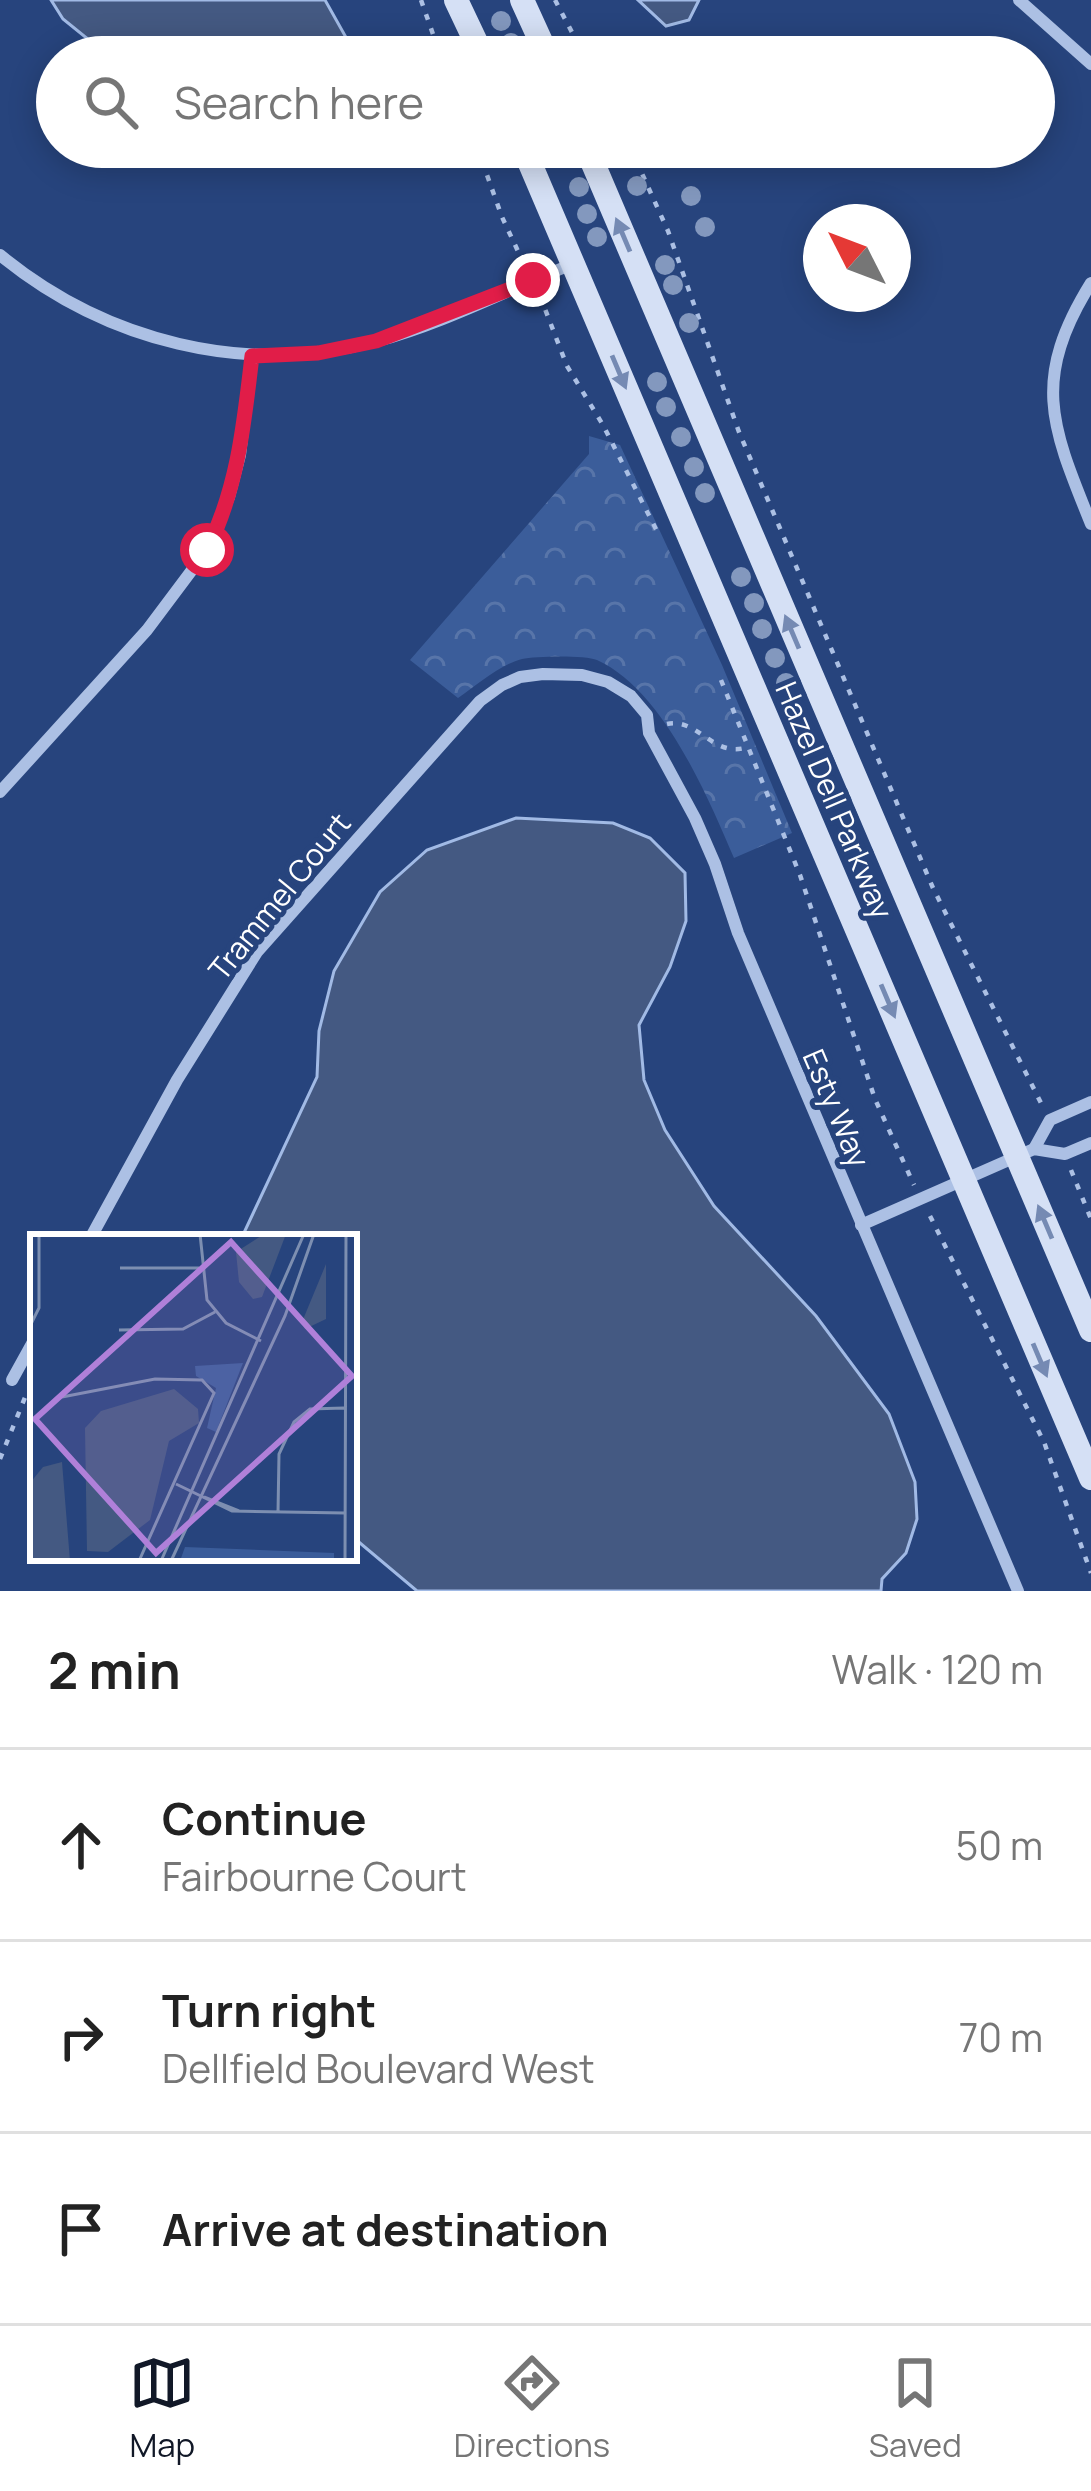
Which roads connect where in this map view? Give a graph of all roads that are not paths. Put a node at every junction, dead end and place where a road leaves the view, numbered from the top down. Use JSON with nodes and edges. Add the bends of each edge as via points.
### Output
{"nodes":[{"id":1,"x":456,"y":0,"type":"edge"},
{"id":2,"x":522,"y":0,"type":"edge"},
{"id":3,"x":1019,"y":0,"type":"edge"},
{"id":4,"x":473,"y":36,"type":"edge"},
{"id":5,"x":538,"y":36,"type":"edge"},
{"id":6,"x":1091,"y":64,"type":"edge"},
{"id":7,"x":532,"y":168,"type":"edge"},
{"id":8,"x":595,"y":168,"type":"edge"},
{"id":9,"x":0,"y":255,"type":"edge"},
{"id":10,"x":573,"y":264,"type":"junction"},
{"id":11,"x":1091,"y":283,"type":"edge"},
{"id":12,"x":252,"y":356,"type":"junction"},
{"id":13,"x":1091,"y":524,"type":"edge"},
{"id":14,"x":582,"y":675,"type":"joint"},
{"id":15,"x":0,"y":792,"type":"edge"},
{"id":16,"x":1091,"y":1102,"type":"edge"},
{"id":17,"x":1091,"y":1143,"type":"edge"},
{"id":18,"x":1025,"y":1152,"type":"junction"},
{"id":19,"x":964,"y":1179,"type":"junction"},
{"id":20,"x":861,"y":1225,"type":"junction"},
{"id":21,"x":93,"y":1234,"type":"edge"},
{"id":22,"x":1091,"y":1330,"type":"edge"},
{"id":23,"x":30,"y":1347,"type":"edge"},
{"id":24,"x":12,"y":1380,"type":"dead end"},
{"id":25,"x":1091,"y":1478,"type":"edge"},
{"id":26,"x":1018,"y":1591,"type":"edge"}],
"edges":[{"from":1,"to":4,"type":"main road"},
{"from":2,"to":5,"type":"main road"},
{"from":3,"to":6,"type":"street"},
{"from":7,"to":10,"type":"main road","name":"Hazel Dell Parkway"},
{"from":18,"to":8,"type":"main road","name":"Hazel Dell Parkway","one_way":true},
{"from":9,"to":12,"type":"street","via":[[60,298],[138,333]]},
{"from":10,"to":12,"type":"street","via":[[376,341]]},
{"from":10,"to":19,"type":"main road","name":"Hazel Dell Parkway","one_way":true},
{"from":11,"to":13,"type":"street","via":[[1059,344],[1052,393],[1059,443]]},
{"from":12,"to":15,"type":"street","via":[[240,455],[207,550],[147,630]]},
{"from":14,"to":20,"type":"street","name":"Esty Way","via":[[631,696],[647,716],[716,864]]},
{"from":14,"to":21,"type":"street","name":"Trammel Court","via":[[520,677],[480,701],[306,895],[238,978]]},
{"from":16,"to":18,"type":"street","via":[[1050,1120]]},
{"from":17,"to":18,"type":"street","via":[[1065,1154]]},
{"from":18,"to":19,"type":"street"},
{"from":22,"to":18,"type":"main road","name":"Hazel Dell Parkway","one_way":true},
{"from":19,"to":20,"type":"street"},
{"from":19,"to":25,"type":"main road","name":"Hazel Dell Parkway","one_way":true},
{"from":20,"to":26,"type":"street","name":"Esty Way"},
{"from":23,"to":24,"type":"street"}]}
